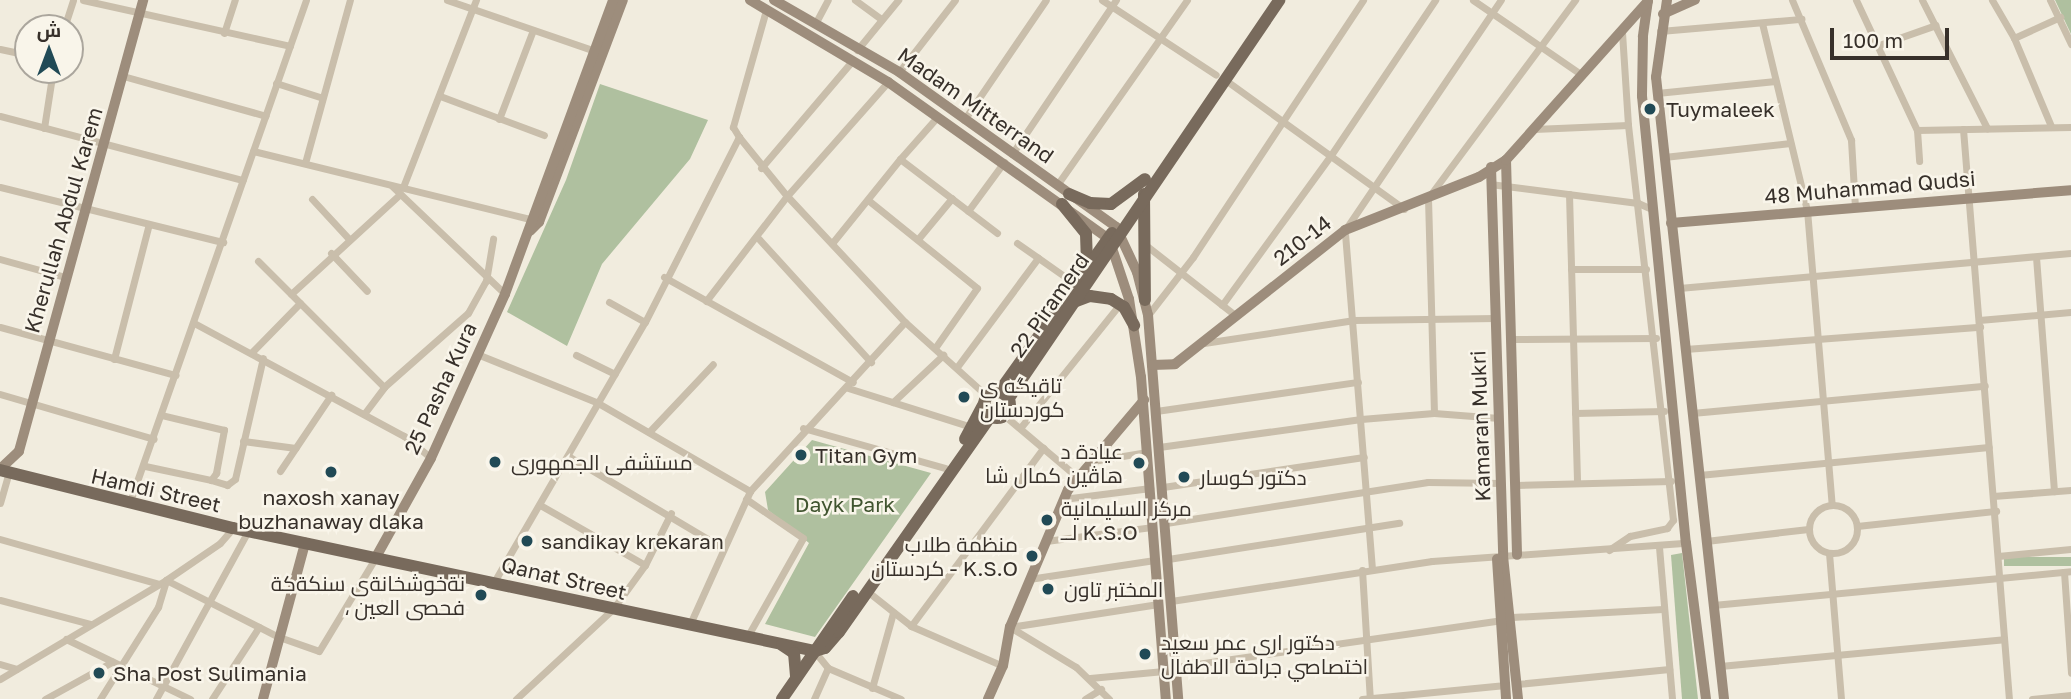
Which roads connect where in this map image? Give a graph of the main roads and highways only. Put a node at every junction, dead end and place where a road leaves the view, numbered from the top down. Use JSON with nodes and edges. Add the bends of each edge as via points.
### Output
{"nodes":[{"id":1,"x":143,"y":0,"type":"edge"},
{"id":2,"x":613,"y":0,"type":"edge"},
{"id":3,"x":622,"y":0,"type":"edge"},
{"id":4,"x":750,"y":0,"type":"edge"},
{"id":5,"x":774,"y":0,"type":"edge"},
{"id":6,"x":1269,"y":0,"type":"edge"},
{"id":7,"x":1279,"y":0,"type":"edge"},
{"id":8,"x":1648,"y":0,"type":"edge"},
{"id":9,"x":1667,"y":0,"type":"edge"},
{"id":10,"x":1695,"y":0,"type":"edge"},
{"id":11,"x":1663,"y":14,"type":"junction"},
{"id":12,"x":855,"y":54,"type":"junction"},
{"id":13,"x":1220,"y":77,"type":"junction"},
{"id":14,"x":1008,"y":158,"type":"junction"},
{"id":15,"x":1506,"y":160,"type":"junction"},
{"id":16,"x":1491,"y":167,"type":"junction"},
{"id":17,"x":1145,"y":179,"type":"junction"},
{"id":18,"x":2071,"y":190,"type":"edge"},
{"id":19,"x":1144,"y":194,"type":"junction"},
{"id":20,"x":1066,"y":199,"type":"junction"},
{"id":21,"x":1671,"y":223,"type":"junction"},
{"id":22,"x":530,"y":231,"type":"junction"},
{"id":23,"x":1113,"y":237,"type":"junction"},
{"id":24,"x":1086,"y":266,"type":"junction"},
{"id":25,"x":1145,"y":299,"type":"junction"},
{"id":26,"x":1073,"y":302,"type":"junction"},
{"id":27,"x":1496,"y":323,"type":"junction"},
{"id":28,"x":1135,"y":325,"type":"junction"},
{"id":29,"x":1510,"y":334,"type":"junction"},
{"id":30,"x":1152,"y":365,"type":"junction"},
{"id":31,"x":1144,"y":400,"type":"junction"},
{"id":32,"x":994,"y":401,"type":"junction"},
{"id":33,"x":1695,"y":441,"type":"junction"},
{"id":34,"x":1678,"y":443,"type":"junction"},
{"id":35,"x":19,"y":451,"type":"junction"},
{"id":36,"x":4,"y":471,"type":"edge"},
{"id":37,"x":27,"y":477,"type":"junction"},
{"id":38,"x":304,"y":542,"type":"junction"},
{"id":39,"x":1517,"y":555,"type":"road end"},
{"id":40,"x":376,"y":557,"type":"junction"},
{"id":41,"x":769,"y":638,"type":"junction"},
{"id":42,"x":815,"y":651,"type":"junction"},
{"id":43,"x":1720,"y":670,"type":"junction"},
{"id":44,"x":1703,"y":675,"type":"junction"},
{"id":45,"x":796,"y":679,"type":"junction"},
{"id":46,"x":1511,"y":684,"type":"junction"},
{"id":47,"x":990,"y":694,"type":"edge"},
{"id":48,"x":263,"y":699,"type":"edge"},
{"id":49,"x":782,"y":699,"type":"edge"},
{"id":50,"x":1000,"y":699,"type":"edge"},
{"id":51,"x":1166,"y":699,"type":"edge"},
{"id":52,"x":1178,"y":699,"type":"edge"},
{"id":53,"x":1506,"y":699,"type":"edge"},
{"id":54,"x":1518,"y":699,"type":"edge"},
{"id":55,"x":1706,"y":699,"type":"edge"},
{"id":56,"x":1724,"y":699,"type":"edge"}],
"edges":[{"from":1,"to":35,"type":"main road","name":"Kherullah Abdul Karem"},
{"from":2,"to":22,"type":"main road","name":"25 Pasha Kura","via":[[530,219]]},
{"from":3,"to":22,"type":"main road","name":"25 Pasha Kura","via":[[539,222]]},
{"from":4,"to":12,"type":"main road","name":"Madam Mitterrand"},
{"from":5,"to":12,"type":"main road","name":"Madam Mitterrand"},
{"from":6,"to":13,"type":"main road"},
{"from":7,"to":13,"type":"main road"},
{"from":8,"to":15,"type":"main road"},
{"from":8,"to":34,"type":"main road","via":[[1641,61]]},
{"from":9,"to":11,"type":"main road"},
{"from":10,"to":11,"type":"main road"},
{"from":11,"to":21,"type":"main road","via":[[1657,93]]},
{"from":12,"to":14,"type":"main road","name":"Madam Mitterrand","via":[[888,82]]},
{"from":12,"to":14,"type":"main road","name":"Madam Mitterrand","via":[[899,72]]},
{"from":13,"to":17,"type":"main road"},
{"from":13,"to":19,"type":"main road"},
{"from":14,"to":20,"type":"main road","name":"Madam Mitterrand"},
{"from":14,"to":20,"type":"main road","name":"Madam Mitterrand","via":[[1057,185]]},
{"from":15,"to":16,"type":"main road"},
{"from":15,"to":29,"type":"main road","name":"Kamaran Mukri"},
{"from":16,"to":27,"type":"main road","name":"Kamaran Mukri"},
{"from":16,"to":30,"type":"main road","name":"210-14","via":[[1479,177],[1345,230],[1170,367]]},
{"from":17,"to":20,"type":"main road","via":[[1111,204]]},
{"from":17,"to":23,"type":"main road"},
{"from":18,"to":21,"type":"main road","name":"48 Muhammad Qudsi"},
{"from":19,"to":23,"type":"main road"},
{"from":19,"to":25,"type":"main road"},
{"from":20,"to":23,"type":"main road","name":"Madam Mitterrand"},
{"from":20,"to":24,"type":"main road","via":[[1086,234]]},
{"from":21,"to":33,"type":"main road"},
{"from":22,"to":40,"type":"main road","name":"25 Pasha Kura","via":[[431,457]]},
{"from":23,"to":24,"type":"main road"},
{"from":23,"to":25,"type":"main road"},
{"from":23,"to":26,"type":"main road","name":"22 Piramerd"},
{"from":23,"to":28,"type":"main road"},
{"from":24,"to":32,"type":"main road"},
{"from":25,"to":30,"type":"main road"},
{"from":26,"to":28,"type":"main road","via":[[1095,295],[1120,304]]},
{"from":26,"to":32,"type":"main road","name":"22 Piramerd"},
{"from":27,"to":29,"type":"main road"},
{"from":27,"to":46,"type":"main road","name":"Kamaran Mukri","via":[[1500,556]]},
{"from":28,"to":31,"type":"main road"},
{"from":29,"to":39,"type":"main road","name":"Kamaran Mukri"},
{"from":30,"to":52,"type":"main road"},
{"from":31,"to":47,"type":"main road","via":[[1076,476],[1063,499],[1010,627],[1003,666]]},
{"from":31,"to":51,"type":"main road"},
{"from":32,"to":32,"type":"main road","via":[[1005,416]]},
{"from":32,"to":42,"type":"main road"},
{"from":32,"to":42,"type":"main road","via":[[830,643]]},
{"from":33,"to":34,"type":"main road"},
{"from":33,"to":43,"type":"main road"},
{"from":34,"to":44,"type":"main road"},
{"from":35,"to":36,"type":"main road"},
{"from":35,"to":37,"type":"main road"},
{"from":36,"to":37,"type":"main road","name":"Hamdi Street"},
{"from":37,"to":38,"type":"main road","name":"Hamdi Street"},
{"from":38,"to":40,"type":"main road","name":"Qanat Street"},
{"from":38,"to":48,"type":"main road"},
{"from":40,"to":41,"type":"main road","name":"Qanat Street"},
{"from":41,"to":42,"type":"main road","name":"Qanat Street"},
{"from":41,"to":45,"type":"main road","via":[[794,653]]},
{"from":42,"to":45,"type":"main road"},
{"from":43,"to":44,"type":"main road","via":[[1712,684]]},
{"from":43,"to":56,"type":"main road"},
{"from":44,"to":55,"type":"main road"},
{"from":45,"to":49,"type":"main road"},
{"from":46,"to":53,"type":"main road","name":"Kamaran Mukri"},
{"from":46,"to":54,"type":"main road","name":"Kamaran Mukri"},
{"from":47,"to":50,"type":"main road"}]}
